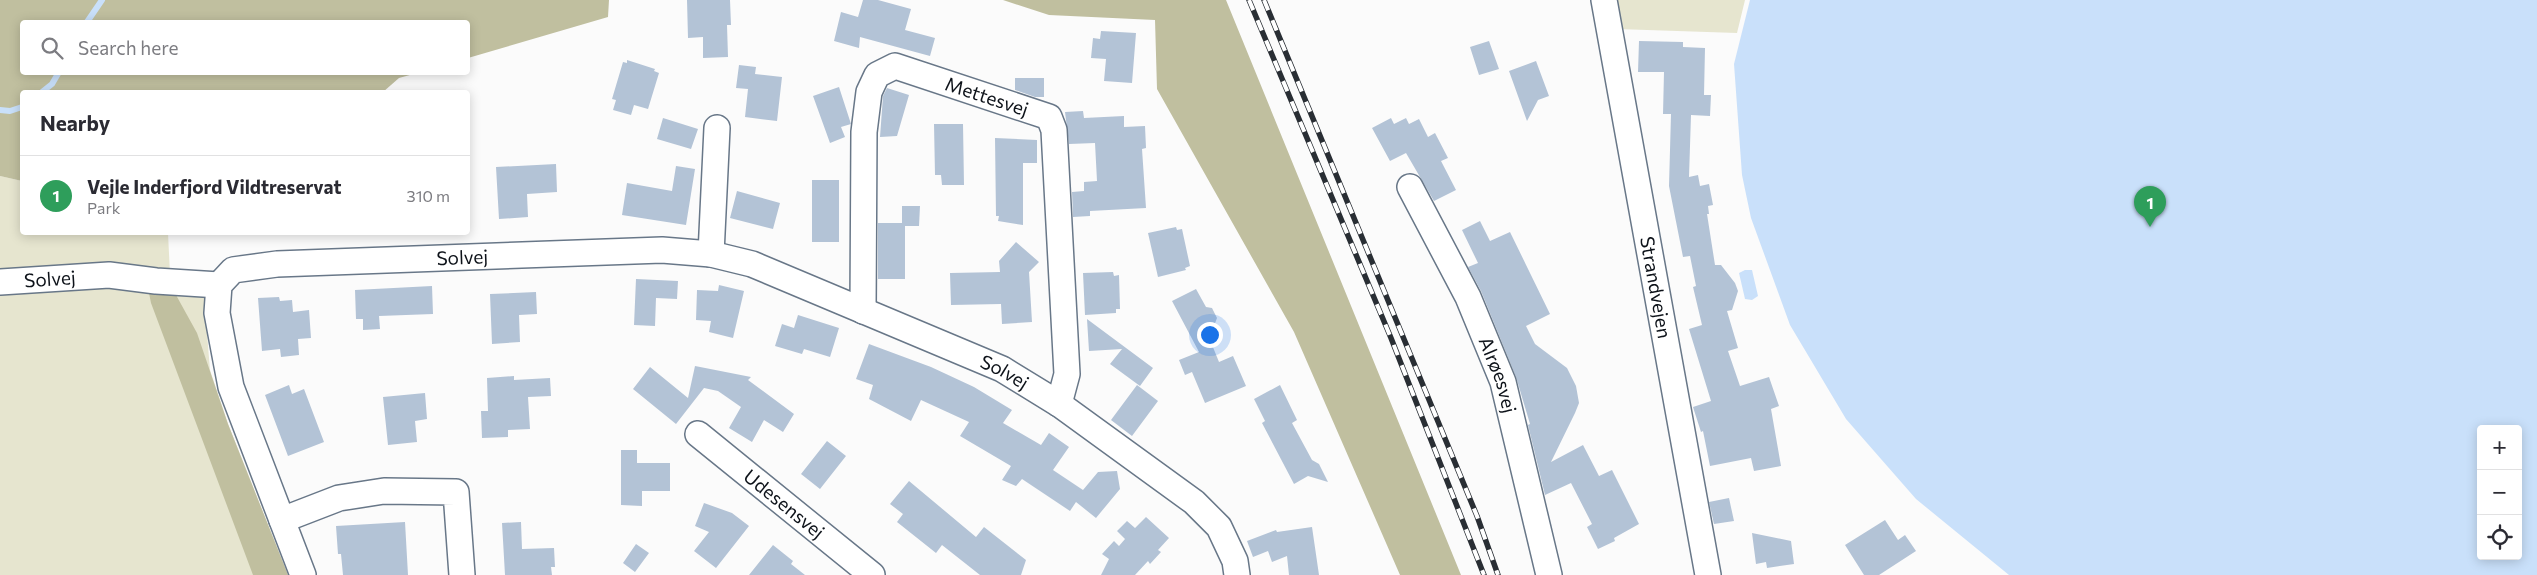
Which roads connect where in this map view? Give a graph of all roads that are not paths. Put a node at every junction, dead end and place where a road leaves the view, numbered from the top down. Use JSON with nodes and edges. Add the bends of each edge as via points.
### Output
{"nodes":[{"id":1,"x":1604,"y":0,"type":"edge"},
{"id":2,"x":717,"y":128,"type":"dead end"},
{"id":3,"x":1410,"y":187,"type":"dead end"},
{"id":4,"x":711,"y":254,"type":"junction"},
{"id":5,"x":0,"y":282,"type":"edge"},
{"id":6,"x":219,"y":285,"type":"junction"},
{"id":7,"x":863,"y":311,"type":"junction"},
{"id":8,"x":1059,"y":404,"type":"junction"},
{"id":9,"x":698,"y":434,"type":"dead end"},
{"id":10,"x":282,"y":520,"type":"junction"},
{"id":11,"x":303,"y":575,"type":"edge"},
{"id":12,"x":462,"y":575,"type":"edge"},
{"id":13,"x":872,"y":575,"type":"edge"},
{"id":14,"x":1237,"y":575,"type":"edge"},
{"id":15,"x":1549,"y":575,"type":"edge"},
{"id":16,"x":1708,"y":575,"type":"edge"}],
"edges":[{"from":1,"to":16,"type":"street","name":"Strandvejen"},
{"from":2,"to":4,"type":"street"},
{"from":3,"to":15,"type":"street","name":"Alrøesvej","via":[[1468,298],[1503,382]]},
{"from":4,"to":6,"type":"street","name":"Solvej","via":[[662,250],[277,264],[233,270]]},
{"from":4,"to":7,"type":"street","name":"Solvej","via":[[752,264]]},
{"from":5,"to":6,"type":"street","name":"Solvej","via":[[109,275]]},
{"from":6,"to":10,"type":"street","via":[[217,313],[230,387]]},
{"from":7,"to":8,"type":"street","name":"Solvej","via":[[1002,369]]},
{"from":7,"to":8,"type":"street","name":"Mettesvej","via":[[864,132],[869,92],[877,75],[895,66],[1049,117],[1054,130],[1067,374]]},
{"from":8,"to":14,"type":"street","name":"Solvej","via":[[1194,502],[1219,527],[1235,561]]},
{"from":9,"to":13,"type":"street","name":"Udesensvej"},
{"from":10,"to":11,"type":"street"},
{"from":10,"to":12,"type":"street","via":[[339,498],[384,491],[456,492]]}]}
